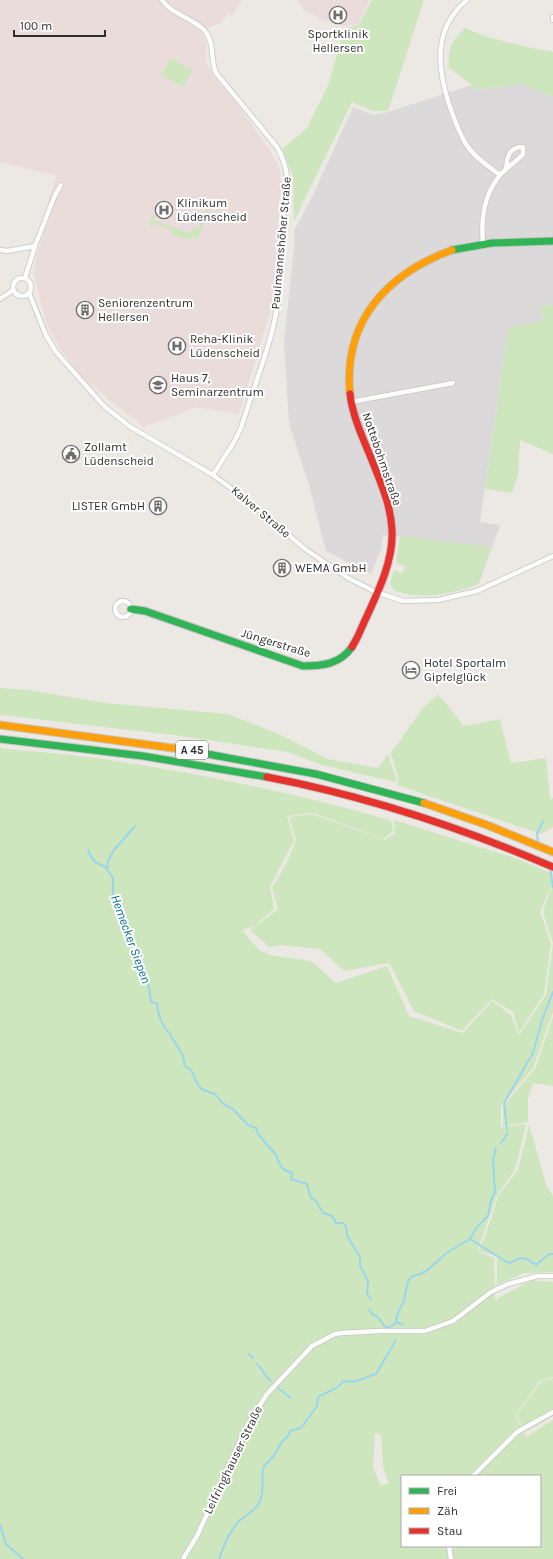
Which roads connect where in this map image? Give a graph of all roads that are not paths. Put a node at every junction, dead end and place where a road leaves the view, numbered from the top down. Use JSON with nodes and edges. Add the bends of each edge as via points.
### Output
{"nodes":[{"id":1,"x":162,"y":0,"type":"edge"},
{"id":2,"x":467,"y":0,"type":"edge"},
{"id":3,"x":553,"y":17,"type":"edge"},
{"id":4,"x":553,"y":20,"type":"edge"},
{"id":5,"x":506,"y":170,"type":"junction"},
{"id":6,"x":500,"y":176,"type":"junction"},
{"id":7,"x":62,"y":185,"type":"dead end"},
{"id":8,"x":553,"y":241,"type":"edge"},
{"id":9,"x":483,"y":245,"type":"junction"},
{"id":10,"x":35,"y":246,"type":"junction"},
{"id":11,"x":0,"y":250,"type":"edge"},
{"id":12,"x":25,"y":278,"type":"junction"},
{"id":13,"x":13,"y":290,"type":"junction"},
{"id":14,"x":29,"y":293,"type":"junction"},
{"id":15,"x":0,"y":299,"type":"edge"},
{"id":16,"x":453,"y":383,"type":"dead end"},
{"id":17,"x":351,"y":402,"type":"junction"},
{"id":18,"x":213,"y":475,"type":"junction"},
{"id":19,"x":553,"y":556,"type":"edge"},
{"id":20,"x":376,"y":592,"type":"junction"},
{"id":21,"x":131,"y":609,"type":"dead end"},
{"id":22,"x":0,"y":725,"type":"edge"},
{"id":23,"x":0,"y":739,"type":"edge"},
{"id":24,"x":553,"y":852,"type":"edge"},
{"id":25,"x":553,"y":867,"type":"edge"},
{"id":26,"x":553,"y":1276,"type":"edge"},
{"id":27,"x":553,"y":1412,"type":"edge"},
{"id":28,"x":474,"y":1475,"type":"edge"},
{"id":29,"x":449,"y":1547,"type":"edge"},
{"id":30,"x":183,"y":1559,"type":"edge"},
{"id":31,"x":451,"y":1559,"type":"edge"}],
"edges":[{"from":1,"to":18,"type":"street","name":"Paulmannshöher Straße","via":[[206,32],[211,43],[216,73],[277,147],[283,157],[288,181],[282,225],[277,308],[241,428]]},
{"from":2,"to":6,"type":"street","via":[[451,17],[441,38],[441,77],[466,146]]},
{"from":3,"to":4,"type":"street"},
{"from":5,"to":5,"type":"street","via":[[523,154],[523,147],[510,150]]},
{"from":5,"to":6,"type":"street"},
{"from":6,"to":9,"type":"street","via":[[489,192],[482,210]]},
{"from":7,"to":10,"type":"street","via":[[55,195]]},
{"from":8,"to":9,"type":"main road","name":"Nottebohmstraße"},
{"from":9,"to":17,"type":"main road","name":"Nottebohmstraße","via":[[458,248],[428,260],[405,273],[379,295],[363,318],[356,336],[349,377]]},
{"from":10,"to":11,"type":"street"},
{"from":10,"to":12,"type":"street"},
{"from":12,"to":13,"type":"street","via":[[15,280]]},
{"from":12,"to":14,"type":"street","via":[[31,284]]},
{"from":13,"to":14,"type":"street","via":[[20,296]]},
{"from":13,"to":15,"type":"street"},
{"from":14,"to":18,"type":"street","name":"Kalver Straße","via":[[46,335],[56,352],[104,406],[129,426]]},
{"from":16,"to":17,"type":"street","name":"Nottebohmstraße"},
{"from":17,"to":20,"type":"main road","name":"Nottebohmstraße","via":[[390,512],[390,548]]},
{"from":18,"to":20,"type":"street","name":"Kalver Straße","via":[[255,506],[310,553],[348,578]]},
{"from":19,"to":20,"type":"street","name":"Kalver Straße","via":[[477,591],[450,598],[413,602]]},
{"from":20,"to":21,"type":"main road","name":"Jüngerstraße","via":[[357,640],[348,654],[335,662],[318,667],[303,666],[145,611]]},
{"from":22,"to":24,"type":"main road","number":"A 45","via":[[147,743],[327,776],[468,818]]},
{"from":23,"to":25,"type":"main road","number":"A 45","via":[[175,761],[304,785],[377,803],[494,842]]},
{"from":26,"to":30,"type":"street","name":"Leifringhauser Straße","via":[[538,1276],[508,1284],[491,1292],[453,1321],[430,1330],[341,1333],[312,1346],[267,1394],[248,1424],[197,1536]]},
{"from":27,"to":28,"type":"street","via":[[517,1432]]},
{"from":29,"to":31,"type":"street"}]}
